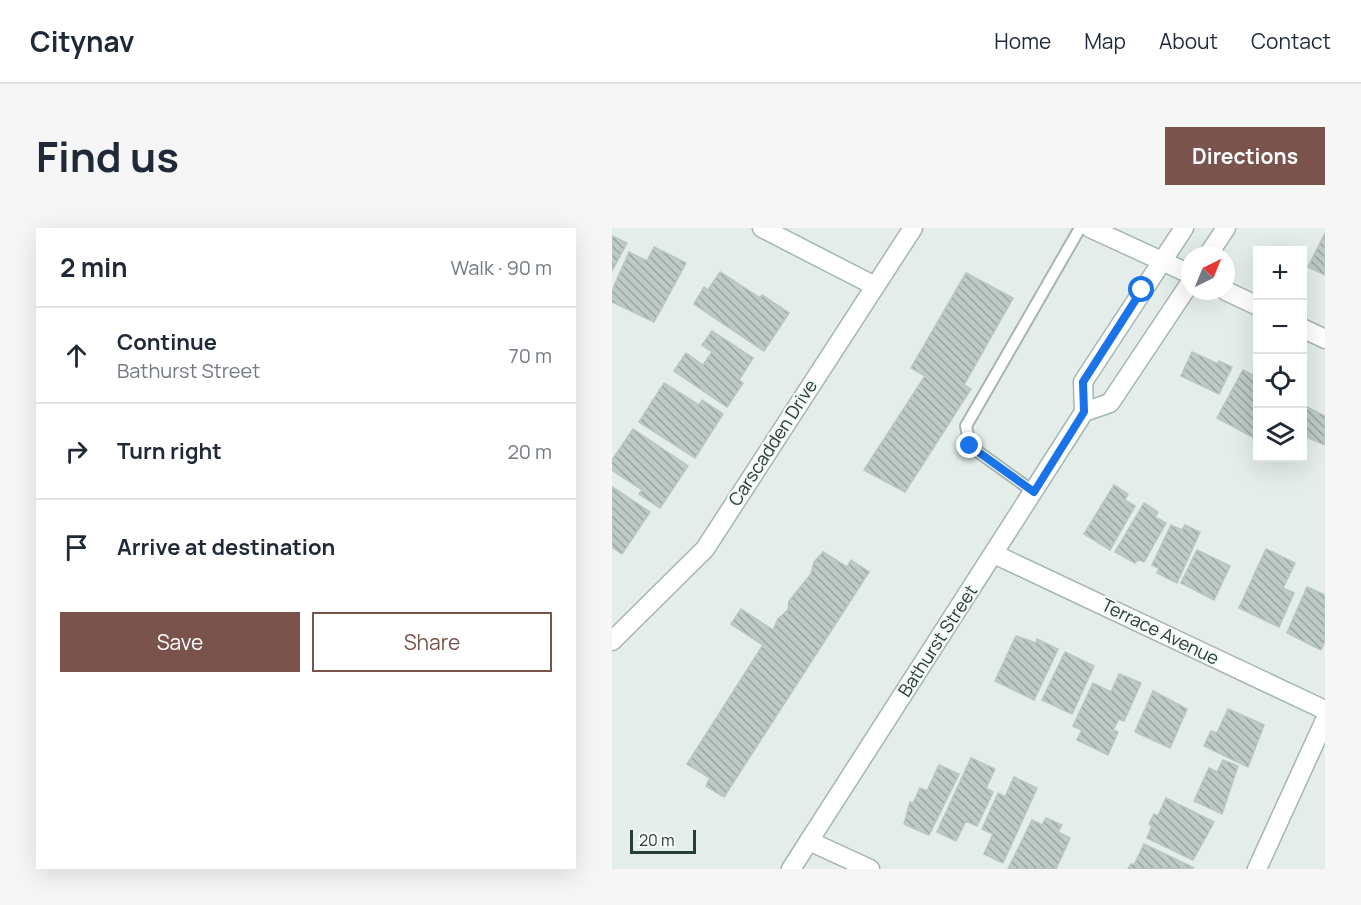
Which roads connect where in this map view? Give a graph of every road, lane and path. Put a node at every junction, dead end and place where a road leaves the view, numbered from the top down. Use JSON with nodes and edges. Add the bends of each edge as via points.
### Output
{"nodes":[{"id":1,"x":762,"y":228,"type":"edge"},
{"id":2,"x":913,"y":228,"type":"edge"},
{"id":3,"x":1080,"y":228,"type":"edge"},
{"id":4,"x":1090,"y":228,"type":"edge"},
{"id":5,"x":1184,"y":228,"type":"edge"},
{"id":6,"x":1226,"y":228,"type":"edge"},
{"id":7,"x":1214,"y":246,"type":"edge"},
{"id":8,"x":1162,"y":260,"type":"junction"},
{"id":9,"x":1181,"y":270,"type":"edge"},
{"id":10,"x":873,"y":285,"type":"junction"},
{"id":11,"x":1235,"y":295,"type":"edge"},
{"id":12,"x":1181,"y":296,"type":"edge"},
{"id":13,"x":1253,"y":304,"type":"edge"},
{"id":14,"x":1307,"y":330,"type":"edge"},
{"id":15,"x":1325,"y":339,"type":"edge"},
{"id":16,"x":1084,"y":412,"type":"junction"},
{"id":17,"x":1034,"y":492,"type":"junction"},
{"id":18,"x":994,"y":554,"type":"junction"},
{"id":19,"x":616,"y":630,"type":"edge"},
{"id":20,"x":1325,"y":710,"type":"edge"},
{"id":21,"x":1325,"y":720,"type":"edge"},
{"id":22,"x":809,"y":841,"type":"junction"},
{"id":23,"x":791,"y":869,"type":"edge"},
{"id":24,"x":870,"y":869,"type":"edge"},
{"id":25,"x":1257,"y":869,"type":"edge"}],
"edges":[{"from":1,"to":10,"type":"street"},
{"from":2,"to":10,"type":"street","name":"Carscadden Drive"},
{"from":3,"to":17,"type":"lane","via":[[966,426],[970,446]]},
{"from":4,"to":8,"type":"street"},
{"from":5,"to":8,"type":"street"},
{"from":6,"to":7,"type":"street"},
{"from":8,"to":9,"type":"street"},
{"from":8,"to":16,"type":"street","via":[[1083,382]]},
{"from":10,"to":19,"type":"street","name":"Carscadden Drive","via":[[705,549]]},
{"from":11,"to":13,"type":"street"},
{"from":12,"to":16,"type":"street","via":[[1110,403]]},
{"from":14,"to":15,"type":"street"},
{"from":16,"to":17,"type":"street","name":"Bathurst Street"},
{"from":17,"to":18,"type":"street","name":"Bathurst Street"},
{"from":18,"to":20,"type":"street","name":"Terrace Avenue"},
{"from":18,"to":22,"type":"street","name":"Bathurst Street"},
{"from":21,"to":25,"type":"street"},
{"from":22,"to":23,"type":"street","name":"Bathurst Street"},
{"from":22,"to":24,"type":"street"}]}
